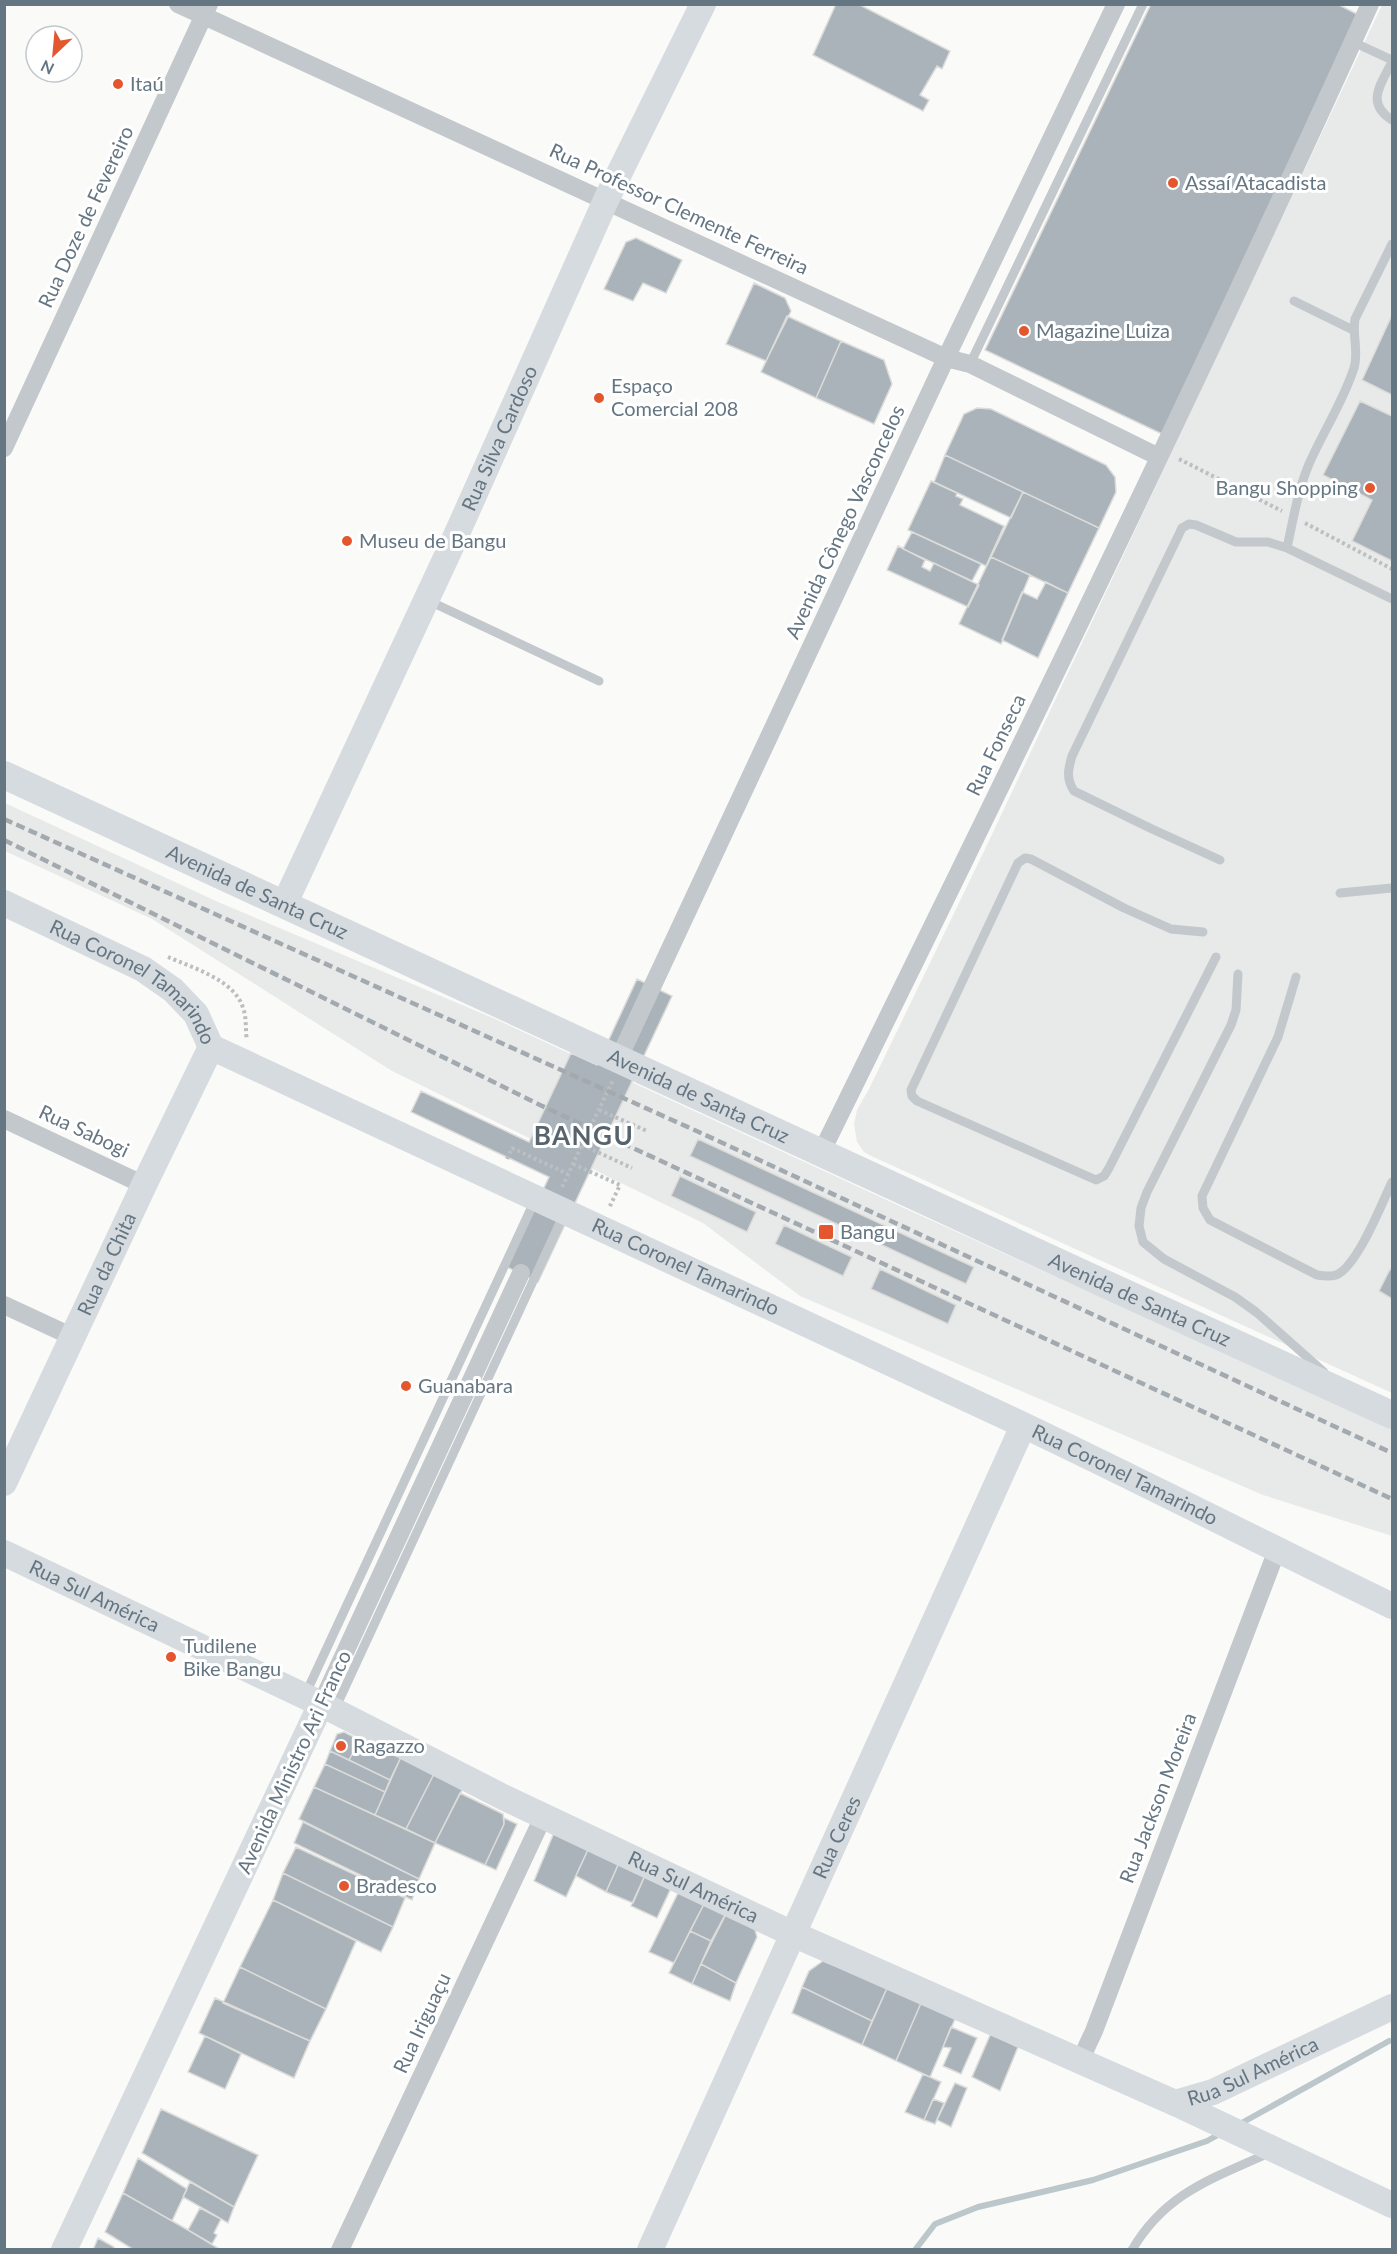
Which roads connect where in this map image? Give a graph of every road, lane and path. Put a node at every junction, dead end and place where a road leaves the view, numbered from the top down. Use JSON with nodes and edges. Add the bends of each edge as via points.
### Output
{"nodes":[{"id":1,"x":178,"y":4,"type":"edge"},
{"id":2,"x":703,"y":4,"type":"edge"},
{"id":3,"x":1116,"y":4,"type":"edge"},
{"id":4,"x":1143,"y":4,"type":"edge"},
{"id":5,"x":1365,"y":6,"type":"edge"},
{"id":6,"x":206,"y":10,"type":"edge"},
{"id":7,"x":1351,"y":47,"type":"junction"},
{"id":8,"x":1392,"y":61,"type":"edge"},
{"id":9,"x":1392,"y":120,"type":"edge"},
{"id":10,"x":606,"y":200,"type":"junction"},
{"id":11,"x":1392,"y":244,"type":"edge"},
{"id":12,"x":1294,"y":302,"type":"dead end"},
{"id":13,"x":1353,"y":330,"type":"junction"},
{"id":14,"x":946,"y":358,"type":"junction"},
{"id":15,"x":970,"y":364,"type":"junction"},
{"id":16,"x":4,"y":448,"type":"edge"},
{"id":17,"x":1161,"y":454,"type":"junction"},
{"id":18,"x":1294,"y":517,"type":"junction"},
{"id":19,"x":1287,"y":548,"type":"junction"},
{"id":20,"x":1392,"y":569,"type":"edge"},
{"id":21,"x":1392,"y":599,"type":"edge"},
{"id":22,"x":426,"y":600,"type":"junction"},
{"id":23,"x":599,"y":681,"type":"dead end"},
{"id":24,"x":4,"y":776,"type":"edge"},
{"id":25,"x":1220,"y":860,"type":"dead end"},
{"id":26,"x":1392,"y":888,"type":"edge"},
{"id":27,"x":1340,"y":893,"type":"dead end"},
{"id":28,"x":4,"y":903,"type":"edge"},
{"id":29,"x":284,"y":905,"type":"junction"},
{"id":30,"x":1203,"y":932,"type":"dead end"},
{"id":31,"x":1216,"y":957,"type":"dead end"},
{"id":32,"x":1238,"y":974,"type":"dead end"},
{"id":33,"x":1296,"y":978,"type":"dead end"},
{"id":34,"x":211,"y":1047,"type":"junction"},
{"id":35,"x":616,"y":1068,"type":"junction"},
{"id":36,"x":599,"y":1110,"type":"junction"},
{"id":37,"x":4,"y":1119,"type":"edge"},
{"id":38,"x":647,"y":1131,"type":"dead end"},
{"id":39,"x":582,"y":1146,"type":"junction"},
{"id":40,"x":821,"y":1153,"type":"junction"},
{"id":41,"x":508,"y":1157,"type":"dead end"},
{"id":42,"x":573,"y":1164,"type":"junction"},
{"id":43,"x":632,"y":1168,"type":"dead end"},
{"id":44,"x":568,"y":1174,"type":"junction"},
{"id":45,"x":1392,"y":1182,"type":"edge"},
{"id":46,"x":144,"y":1185,"type":"junction"},
{"id":47,"x":620,"y":1185,"type":"dead end"},
{"id":48,"x":553,"y":1201,"type":"junction"},
{"id":49,"x":521,"y":1273,"type":"dead end"},
{"id":50,"x":4,"y":1305,"type":"edge"},
{"id":51,"x":73,"y":1337,"type":"junction"},
{"id":52,"x":1352,"y":1397,"type":"junction"},
{"id":53,"x":1392,"y":1415,"type":"edge"},
{"id":54,"x":1023,"y":1426,"type":"junction"},
{"id":55,"x":4,"y":1483,"type":"edge"},
{"id":56,"x":1277,"y":1551,"type":"junction"},
{"id":57,"x":4,"y":1553,"type":"edge"},
{"id":58,"x":1392,"y":1606,"type":"edge"},
{"id":59,"x":320,"y":1704,"type":"junction"},
{"id":60,"x":544,"y":1815,"type":"junction"},
{"id":61,"x":793,"y":1934,"type":"junction"},
{"id":62,"x":1392,"y":2007,"type":"edge"},
{"id":63,"x":1080,"y":2061,"type":"junction"},
{"id":64,"x":1175,"y":2103,"type":"junction"},
{"id":65,"x":1263,"y":2146,"type":"junction"},
{"id":66,"x":1392,"y":2205,"type":"edge"},
{"id":67,"x":64,"y":2250,"type":"edge"},
{"id":68,"x":340,"y":2250,"type":"edge"},
{"id":69,"x":650,"y":2250,"type":"edge"},
{"id":70,"x":1132,"y":2250,"type":"edge"}],
"edges":[{"from":1,"to":6,"type":"street","name":"Rua Professor Clemente Ferreira"},
{"from":2,"to":10,"type":"main road","name":"Rua Silva Cardoso"},
{"from":3,"to":14,"type":"street","name":"Avenida Cônego Vasconcelos"},
{"from":4,"to":15,"type":"lane"},
{"from":5,"to":7,"type":"street"},
{"from":6,"to":10,"type":"street","name":"Rua Professor Clemente Ferreira"},
{"from":6,"to":16,"type":"street","name":"Rua Doze de Fevereiro"},
{"from":7,"to":8,"type":"lane"},
{"from":7,"to":17,"type":"street","name":"Rua Fonseca"},
{"from":8,"to":9,"type":"lane","via":[[1376,100],[1378,109]]},
{"from":10,"to":14,"type":"street","name":"Rua Professor Clemente Ferreira"},
{"from":10,"to":22,"type":"main road","name":"Rua Silva Cardoso"},
{"from":11,"to":13,"type":"lane"},
{"from":12,"to":13,"type":"lane"},
{"from":13,"to":18,"type":"lane","via":[[1355,365],[1309,465]]},
{"from":14,"to":15,"type":"street","name":"Rua Professor Clemente Ferreira"},
{"from":14,"to":35,"type":"street","name":"Avenida Cônego Vasconcelos"},
{"from":15,"to":17,"type":"street","name":"Rua Professor Clemente Ferreira"},
{"from":17,"to":18,"type":"path"},
{"from":17,"to":40,"type":"street","name":"Rua Fonseca"},
{"from":18,"to":19,"type":"lane"},
{"from":18,"to":20,"type":"path"},
{"from":19,"to":21,"type":"lane"},
{"from":19,"to":25,"type":"lane","via":[[1268,542],[1236,542],[1196,525],[1182,528],[1067,771],[1074,791]]},
{"from":22,"to":23,"type":"lane"},
{"from":22,"to":29,"type":"main road","name":"Rua Silva Cardoso"},
{"from":24,"to":29,"type":"main road","name":"Avenida de Santa Cruz"},
{"from":26,"to":27,"type":"lane"},
{"from":28,"to":34,"type":"main road","name":"Rua Coronel Tamarindo","via":[[158,979],[196,1014]]},
{"from":29,"to":35,"type":"main road","name":"Avenida de Santa Cruz"},
{"from":30,"to":31,"type":"lane","via":[[1171,929],[1025,858],[1018,863],[911,1090],[912,1096],[1096,1180],[1109,1168]]},
{"from":32,"to":52,"type":"lane","via":[[1231,1025],[1141,1208],[1139,1226],[1143,1242],[1164,1259],[1256,1312]]},
{"from":33,"to":45,"type":"lane","via":[[1278,1037],[1202,1196],[1203,1208],[1210,1220],[1317,1275],[1337,1275],[1362,1246]]},
{"from":34,"to":46,"type":"main road","name":"Rua da Chita"},
{"from":34,"to":48,"type":"main road","name":"Rua Coronel Tamarindo"},
{"from":35,"to":36,"type":"path"},
{"from":35,"to":40,"type":"main road","name":"Avenida de Santa Cruz"},
{"from":36,"to":38,"type":"path"},
{"from":36,"to":39,"type":"path"},
{"from":37,"to":46,"type":"street","name":"Rua Sabogi"},
{"from":39,"to":42,"type":"path"},
{"from":39,"to":43,"type":"path"},
{"from":40,"to":52,"type":"main road","name":"Avenida de Santa Cruz"},
{"from":41,"to":44,"type":"path","via":[[512,1148]]},
{"from":42,"to":44,"type":"path"},
{"from":42,"to":47,"type":"path"},
{"from":44,"to":48,"type":"path"},
{"from":46,"to":51,"type":"main road","name":"Rua da Chita"},
{"from":48,"to":54,"type":"main road","name":"Rua Coronel Tamarindo"},
{"from":48,"to":59,"type":"lane"},
{"from":48,"to":59,"type":"lane"},
{"from":49,"to":59,"type":"street","name":"Avenida Ministro Ari Franco"},
{"from":50,"to":51,"type":"street"},
{"from":51,"to":55,"type":"main road","name":"Rua da Chita"},
{"from":52,"to":53,"type":"main road","name":"Avenida de Santa Cruz"},
{"from":54,"to":56,"type":"main road","name":"Rua Coronel Tamarindo"},
{"from":54,"to":61,"type":"main road","name":"Rua Ceres"},
{"from":56,"to":58,"type":"main road","name":"Rua Coronel Tamarindo"},
{"from":56,"to":63,"type":"street","name":"Rua Jackson Moreira"},
{"from":57,"to":59,"type":"main road","name":"Rua Sul América"},
{"from":59,"to":60,"type":"main road","name":"Rua Sul América"},
{"from":59,"to":67,"type":"main road","name":"Avenida Ministro Ari Franco"},
{"from":60,"to":61,"type":"main road","name":"Rua Sul América"},
{"from":60,"to":68,"type":"street","name":"Rua Iriguaçu"},
{"from":61,"to":63,"type":"main road","name":"Rua Sul América"},
{"from":61,"to":69,"type":"main road","name":"Rua Ceres"},
{"from":62,"to":64,"type":"main road","name":"Rua Sul América","via":[[1213,2092]]},
{"from":63,"to":64,"type":"main road","name":"Rua Sul América"},
{"from":64,"to":65,"type":"main road"},
{"from":65,"to":66,"type":"main road"},
{"from":65,"to":70,"type":"lane","via":[[1169,2203],[1143,2231]]}]}
